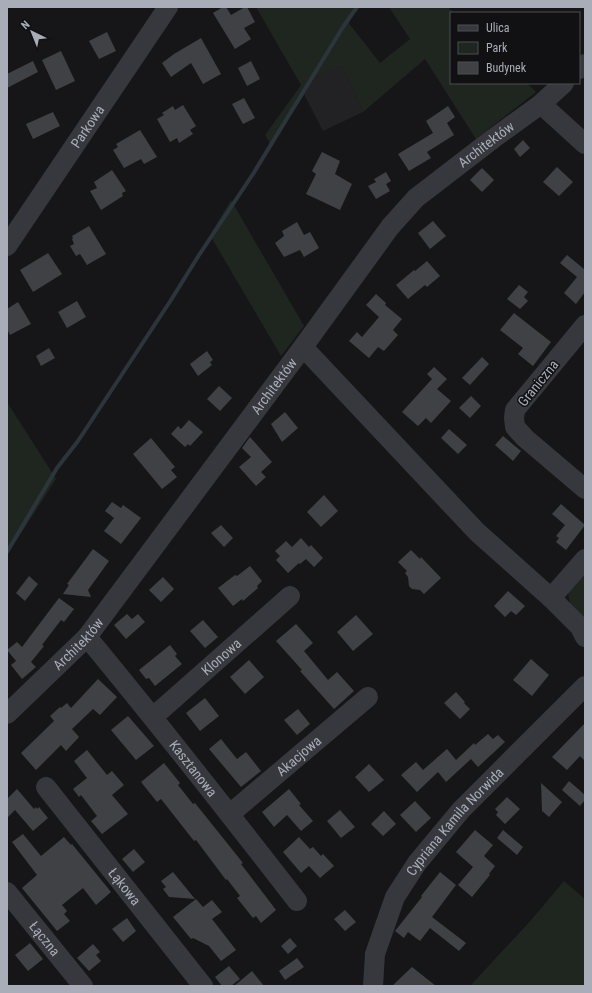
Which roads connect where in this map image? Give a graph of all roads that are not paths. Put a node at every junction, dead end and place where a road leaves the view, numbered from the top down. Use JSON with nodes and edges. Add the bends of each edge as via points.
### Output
{"nodes":[{"id":1,"x":168,"y":7,"type":"edge"},
{"id":2,"x":563,"y":84,"type":"edge"},
{"id":3,"x":541,"y":104,"type":"junction"},
{"id":4,"x":585,"y":144,"type":"edge"},
{"id":5,"x":7,"y":246,"type":"edge"},
{"id":6,"x":585,"y":325,"type":"edge"},
{"id":7,"x":303,"y":347,"type":"junction"},
{"id":8,"x":585,"y":490,"type":"edge"},
{"id":9,"x":585,"y":559,"type":"edge"},
{"id":10,"x":290,"y":596,"type":"dead end"},
{"id":11,"x":551,"y":598,"type":"junction"},
{"id":12,"x":87,"y":637,"type":"junction"},
{"id":13,"x":585,"y":637,"type":"edge"},
{"id":14,"x":585,"y":686,"type":"edge"},
{"id":15,"x":368,"y":698,"type":"dead end"},
{"id":16,"x":7,"y":714,"type":"edge"},
{"id":17,"x":153,"y":717,"type":"junction"},
{"id":18,"x":46,"y":787,"type":"dead end"},
{"id":19,"x":230,"y":814,"type":"junction"},
{"id":20,"x":7,"y":892,"type":"edge"},
{"id":21,"x":297,"y":902,"type":"dead end"},
{"id":22,"x":83,"y":986,"type":"edge"},
{"id":23,"x":203,"y":986,"type":"edge"},
{"id":24,"x":373,"y":986,"type":"edge"}],
"edges":[{"from":1,"to":5,"type":"street","name":"Parkowa"},
{"from":2,"to":3,"type":"street","name":"Architektów"},
{"from":3,"to":4,"type":"street"},
{"from":3,"to":7,"type":"street","name":"Architektów","via":[[416,198],[390,227]]},
{"from":6,"to":8,"type":"street","name":"Graniczna","via":[[515,410],[514,418],[515,427],[525,438]]},
{"from":7,"to":11,"type":"street","via":[[477,532]]},
{"from":7,"to":12,"type":"street","name":"Architektów"},
{"from":9,"to":11,"type":"street"},
{"from":10,"to":17,"type":"street","name":"Klonowa"},
{"from":11,"to":13,"type":"street","via":[[580,627]]},
{"from":12,"to":16,"type":"street","name":"Architektów"},
{"from":12,"to":17,"type":"street","name":"Kasztanowa"},
{"from":14,"to":24,"type":"street","name":"Cypriana Kamila Norwida","via":[[461,810],[417,863],[395,897],[375,954]]},
{"from":15,"to":19,"type":"street","name":"Akacjowa"},
{"from":17,"to":19,"type":"street","name":"Kasztanowa"},
{"from":18,"to":23,"type":"street","name":"Łąkowa"},
{"from":19,"to":21,"type":"street","name":"Kasztanowa"},
{"from":20,"to":22,"type":"street","name":"Łączna"}]}
